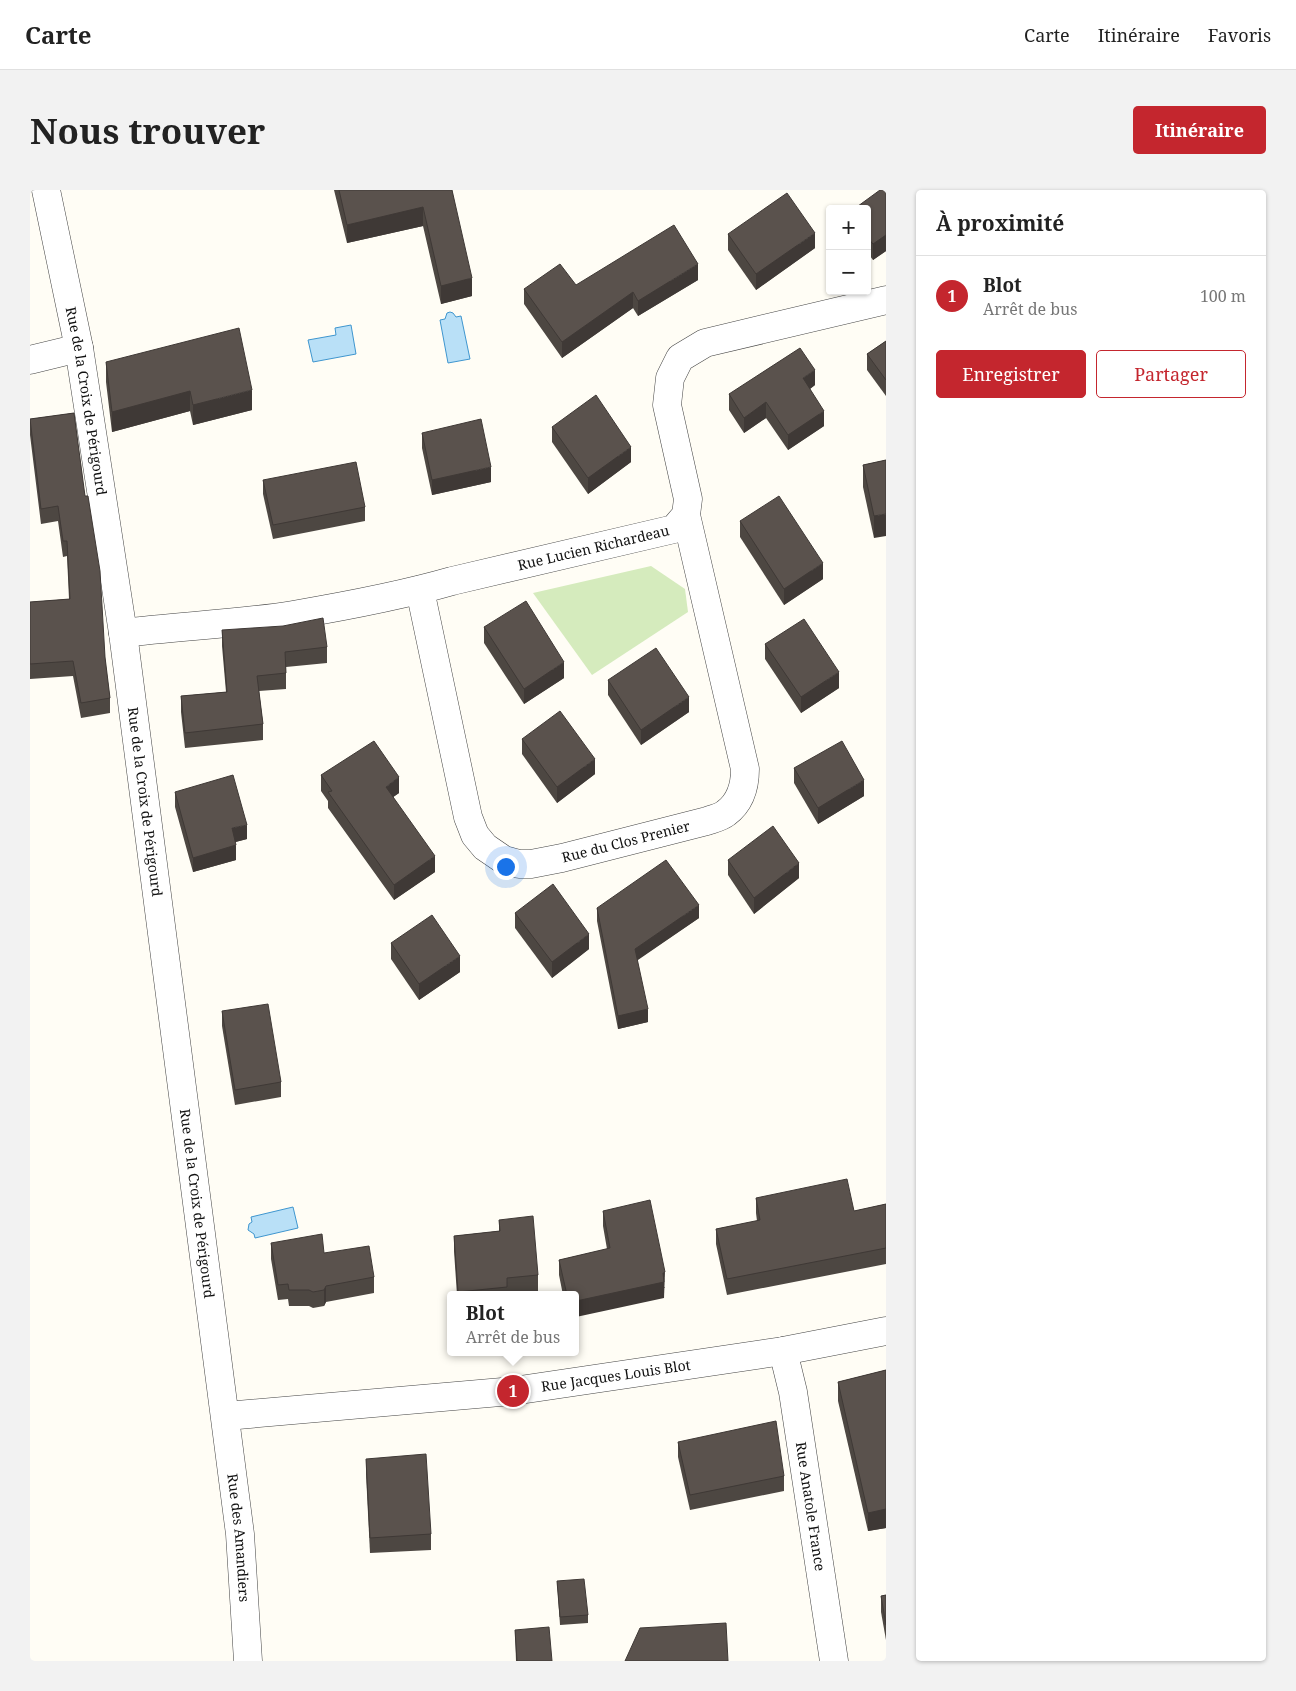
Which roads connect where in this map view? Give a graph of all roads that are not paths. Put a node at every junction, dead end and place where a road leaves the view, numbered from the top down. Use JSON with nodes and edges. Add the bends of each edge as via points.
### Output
{"nodes":[{"id":1,"x":46,"y":190,"type":"edge"},
{"id":2,"x":886,"y":300,"type":"edge"},
{"id":3,"x":80,"y":348,"type":"junction"},
{"id":4,"x":30,"y":360,"type":"edge"},
{"id":5,"x":686,"y":515,"type":"junction"},
{"id":6,"x":420,"y":590,"type":"junction"},
{"id":7,"x":123,"y":633,"type":"junction"},
{"id":8,"x":886,"y":1331,"type":"edge"},
{"id":9,"x":783,"y":1352,"type":"junction"},
{"id":10,"x":226,"y":1416,"type":"junction"},
{"id":11,"x":248,"y":1661,"type":"edge"},
{"id":12,"x":834,"y":1661,"type":"edge"}],
"edges":[{"from":1,"to":3,"type":"street","name":"Rue de la Croix de Périgourd"},
{"from":2,"to":5,"type":"street","via":[[705,343],[680,358],[670,378],[667,405],[688,500]]},
{"from":3,"to":4,"type":"street"},
{"from":3,"to":7,"type":"street","name":"Rue de la Croix de Périgourd"},
{"from":5,"to":6,"type":"street","name":"Rue Lucien Richardeau","via":[[674,529]]},
{"from":5,"to":6,"type":"street","name":"Rue du Clos Prenier","via":[[745,769],[744,785],[738,800],[726,813],[707,821],[531,864],[504,860],[485,847],[475,835],[468,817]]},
{"from":6,"to":7,"type":"street","name":"Rue Lucien Richardeau","via":[[291,615]]},
{"from":7,"to":10,"type":"street","name":"Rue de la Croix de Périgourd"},
{"from":8,"to":9,"type":"street","name":"Rue Jacques Louis Blot"},
{"from":9,"to":10,"type":"street","name":"Rue Jacques Louis Blot","via":[[513,1391]]},
{"from":9,"to":12,"type":"street","name":"Rue Anatole France","via":[[793,1392]]},
{"from":10,"to":11,"type":"street","name":"Rue des Amandiers","via":[[240,1534]]}]}
